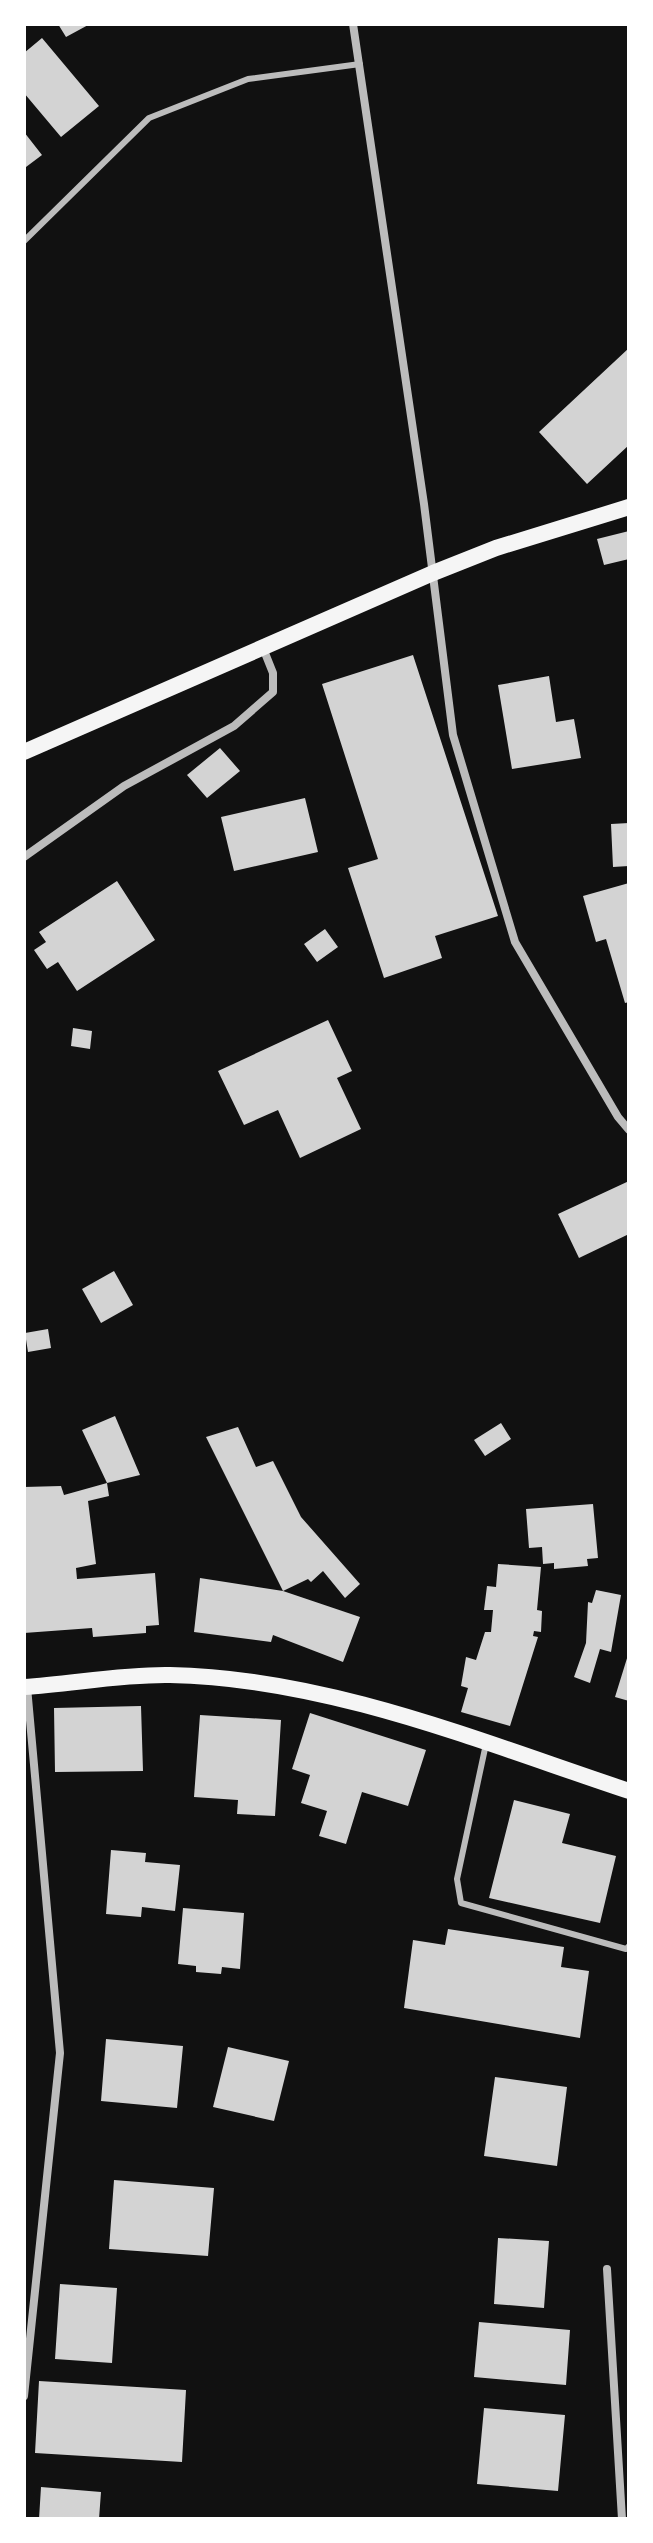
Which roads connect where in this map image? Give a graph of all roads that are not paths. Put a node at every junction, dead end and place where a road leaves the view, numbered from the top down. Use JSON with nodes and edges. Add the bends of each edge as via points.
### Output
{"nodes":[{"id":1,"x":353,"y":24,"type":"edge"},
{"id":2,"x":360,"y":64,"type":"junction"},
{"id":3,"x":24,"y":241,"type":"edge"},
{"id":4,"x":629,"y":507,"type":"edge"},
{"id":5,"x":433,"y":573,"type":"junction"},
{"id":6,"x":263,"y":648,"type":"junction"},
{"id":7,"x":24,"y":752,"type":"edge"},
{"id":8,"x":24,"y":857,"type":"edge"},
{"id":9,"x":629,"y":1130,"type":"edge"},
{"id":10,"x":25,"y":1687,"type":"edge"},
{"id":11,"x":486,"y":1744,"type":"junction"},
{"id":12,"x":629,"y":1791,"type":"edge"},
{"id":13,"x":629,"y":1946,"type":"edge"},
{"id":14,"x":607,"y":2269,"type":"dead end"},
{"id":15,"x":24,"y":2396,"type":"edge"},
{"id":16,"x":622,"y":2519,"type":"edge"}],
"edges":[{"from":1,"to":2,"type":"street"},
{"from":2,"to":3,"type":"lane","via":[[248,79],[149,118]]},
{"from":2,"to":5,"type":"street"},
{"from":4,"to":5,"type":"main road"},
{"from":5,"to":6,"type":"main road"},
{"from":5,"to":9,"type":"street","via":[[453,735],[515,942]]},
{"from":6,"to":7,"type":"main road"},
{"from":6,"to":8,"type":"street","via":[[273,673],[273,692],[234,726],[124,786]]},
{"from":10,"to":11,"type":"main road","via":[[169,1675],[274,1686],[390,1712]]},
{"from":10,"to":15,"type":"street","via":[[60,2053]]},
{"from":11,"to":12,"type":"main road"},
{"from":11,"to":13,"type":"lane","via":[[457,1879],[461,1903]]},
{"from":14,"to":16,"type":"street"}]}
